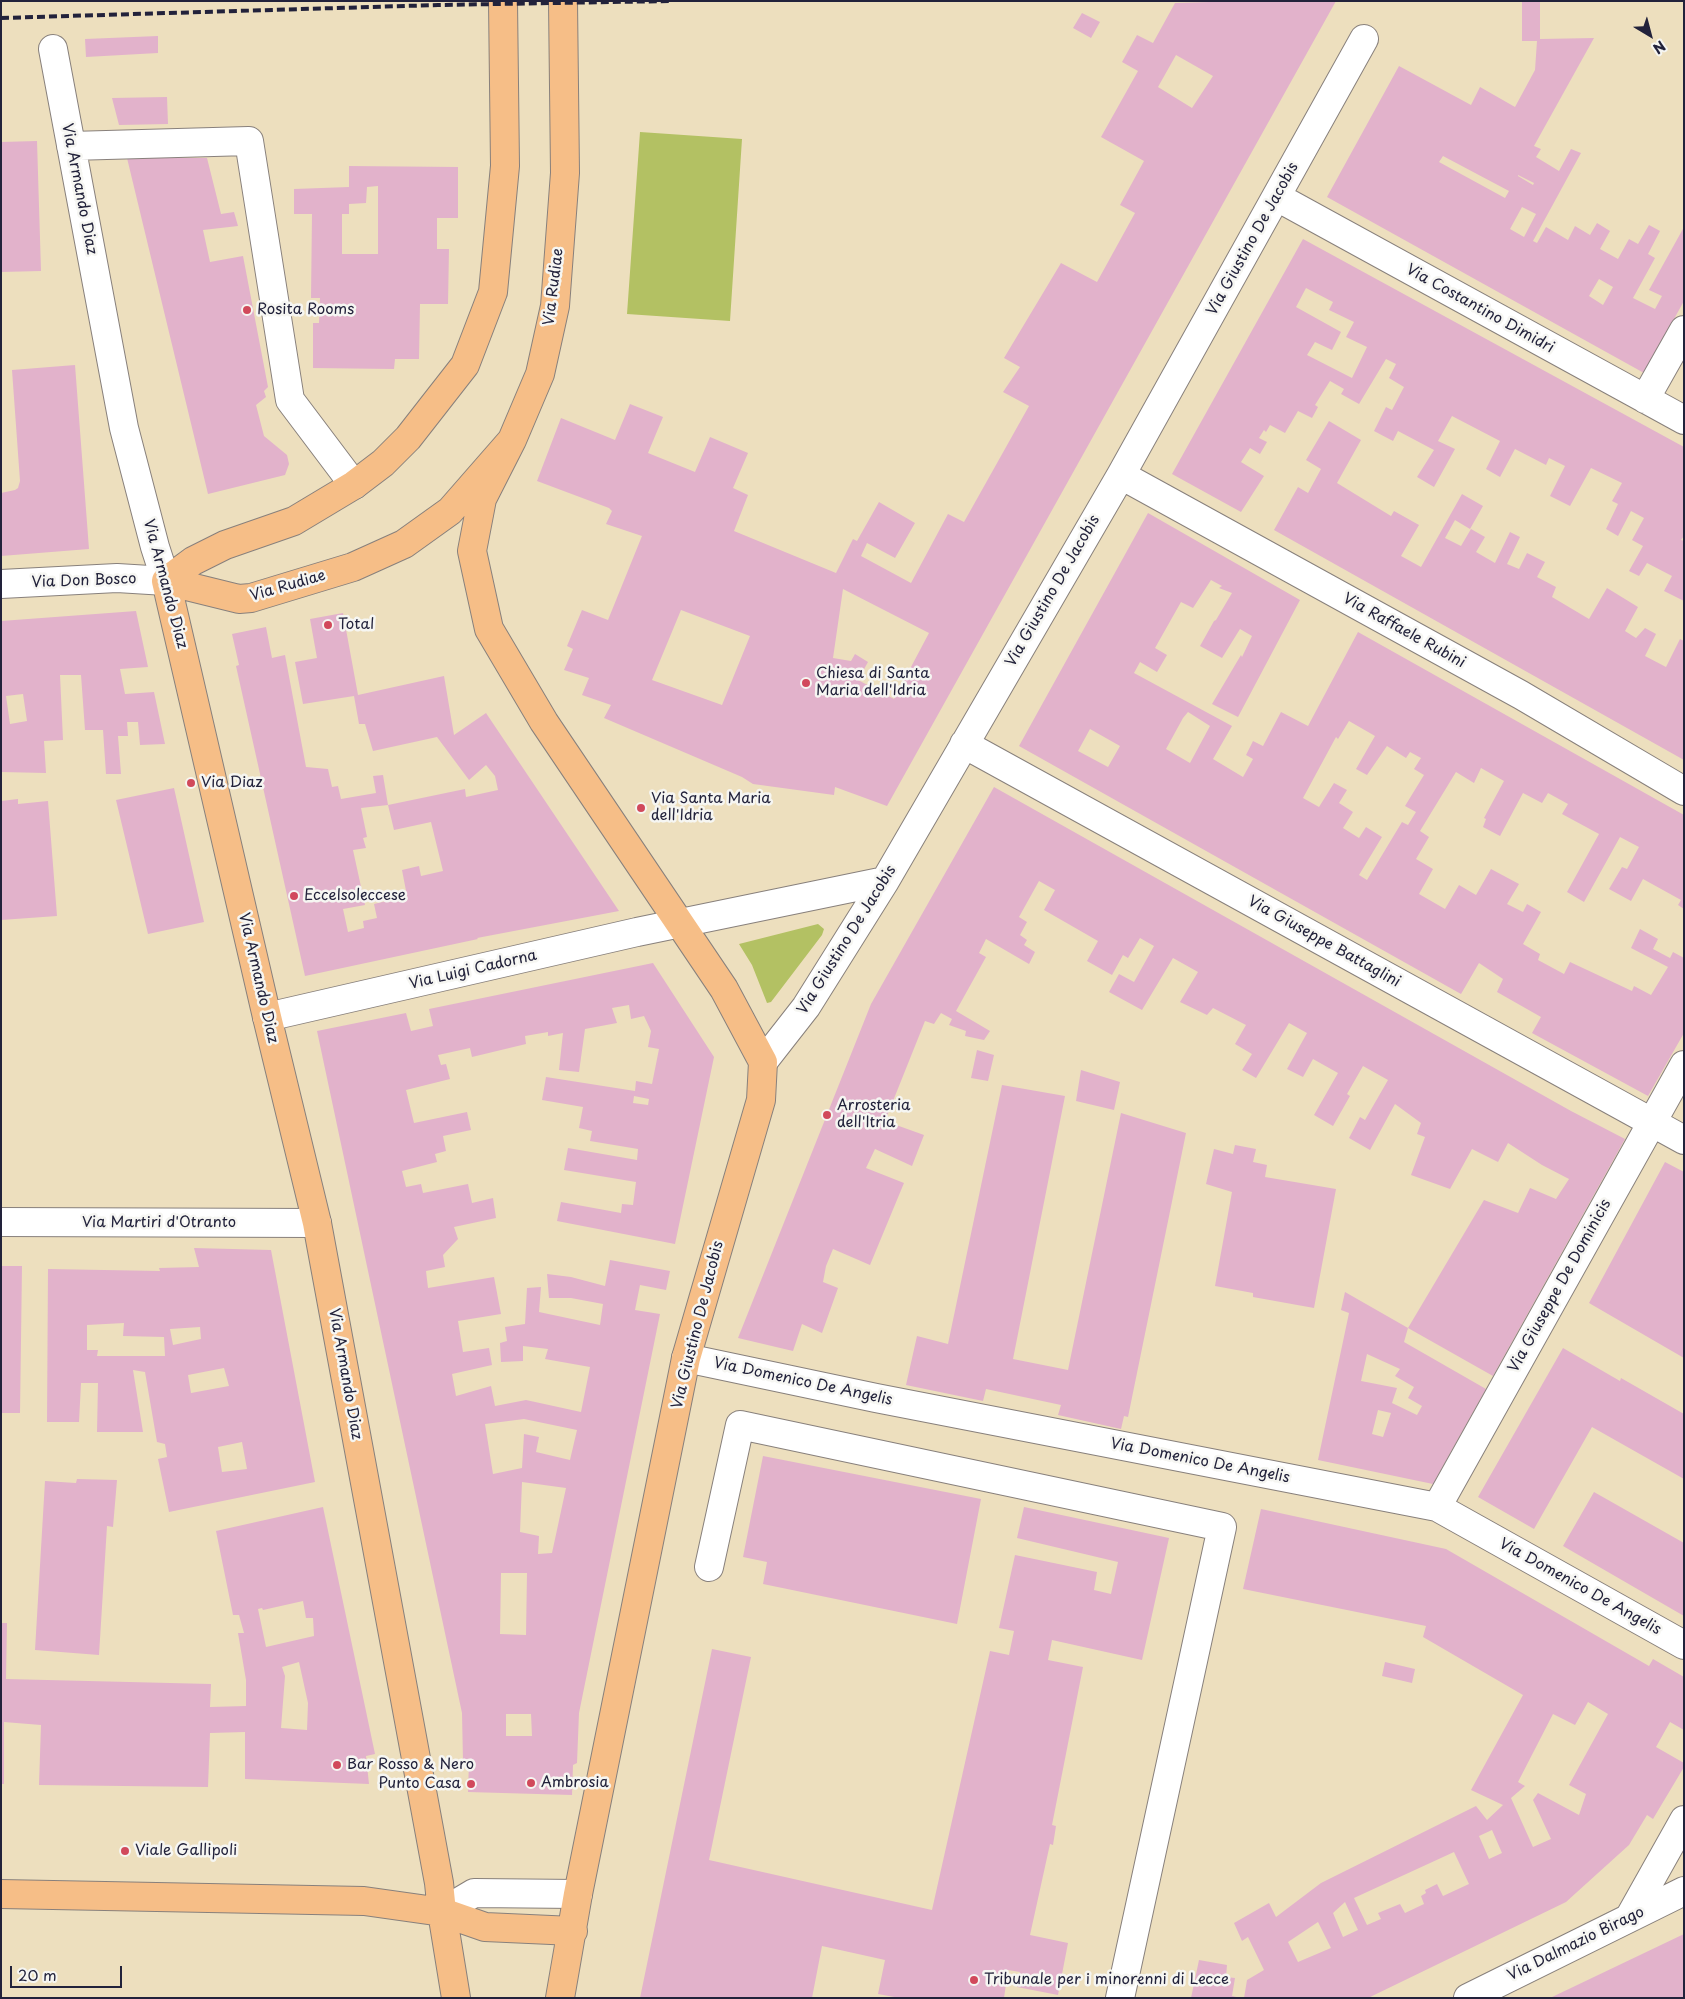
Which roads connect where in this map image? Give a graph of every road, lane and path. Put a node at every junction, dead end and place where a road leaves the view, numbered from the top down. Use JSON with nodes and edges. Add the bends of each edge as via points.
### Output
{"nodes":[{"id":1,"x":503,"y":1,"type":"edge"},
{"id":2,"x":563,"y":1,"type":"edge"},
{"id":3,"x":1364,"y":39,"type":"dead end"},
{"id":4,"x":53,"y":49,"type":"dead end"},
{"id":5,"x":71,"y":146,"type":"junction"},
{"id":6,"x":1277,"y":196,"type":"junction"},
{"id":7,"x":1684,"y":330,"type":"edge"},
{"id":8,"x":1645,"y":399,"type":"junction"},
{"id":9,"x":1684,"y":420,"type":"edge"},
{"id":10,"x":512,"y":440,"type":"junction"},
{"id":11,"x":1121,"y":475,"type":"junction"},
{"id":12,"x":354,"y":486,"type":"junction"},
{"id":13,"x":166,"y":581,"type":"junction"},
{"id":14,"x":1,"y":584,"type":"edge"},
{"id":15,"x":964,"y":744,"type":"junction"},
{"id":16,"x":1684,"y":791,"type":"edge"},
{"id":17,"x":885,"y":881,"type":"junction"},
{"id":18,"x":679,"y":924,"type":"junction"},
{"id":19,"x":267,"y":1017,"type":"junction"},
{"id":20,"x":763,"y":1062,"type":"junction"},
{"id":21,"x":1684,"y":1065,"type":"edge"},
{"id":22,"x":1652,"y":1122,"type":"junction"},
{"id":23,"x":1684,"y":1140,"type":"edge"},
{"id":24,"x":1,"y":1222,"type":"edge"},
{"id":25,"x":317,"y":1223,"type":"junction"},
{"id":26,"x":686,"y":1358,"type":"junction"},
{"id":27,"x":1437,"y":1507,"type":"junction"},
{"id":28,"x":709,"y":1567,"type":"dead end"},
{"id":29,"x":1684,"y":1645,"type":"edge"},
{"id":30,"x":1684,"y":1820,"type":"edge"},
{"id":31,"x":1684,"y":1891,"type":"edge"},
{"id":32,"x":1,"y":1894,"type":"edge"},
{"id":33,"x":578,"y":1894,"type":"junction"},
{"id":34,"x":442,"y":1912,"type":"junction"},
{"id":35,"x":1629,"y":1918,"type":"junction"},
{"id":36,"x":573,"y":1931,"type":"junction"},
{"id":37,"x":456,"y":1998,"type":"edge"},
{"id":38,"x":560,"y":1998,"type":"edge"},
{"id":39,"x":1120,"y":1998,"type":"edge"},
{"id":40,"x":1468,"y":1998,"type":"edge"}],
"edges":[{"from":1,"to":12,"type":"main road","via":[[505,166],[492,292],[465,365],[408,438]]},
{"from":2,"to":10,"type":"main road","name":"Via Rudiae","via":[[565,173],[555,306],[540,374]]},
{"from":3,"to":6,"type":"street","name":"Via Giustino De Jacobis"},
{"from":4,"to":5,"type":"street","name":"Via Armando Diaz"},
{"from":5,"to":12,"type":"street","via":[[249,141],[290,400]]},
{"from":5,"to":13,"type":"street","name":"Via Armando Diaz","via":[[124,428]]},
{"from":6,"to":8,"type":"street","name":"Via Costantino Dimidri"},
{"from":6,"to":11,"type":"street","name":"Via Giustino De Jacobis"},
{"from":7,"to":8,"type":"street"},
{"from":8,"to":9,"type":"street","name":"Via Costantino Dimidri"},
{"from":10,"to":13,"type":"main road","name":"Via Rudiae","via":[[450,511],[404,544],[353,567],[239,599]]},
{"from":10,"to":18,"type":"main road","via":[[482,498],[472,551],[488,629],[544,722]]},
{"from":11,"to":15,"type":"street","name":"Via Giustino De Jacobis"},
{"from":11,"to":16,"type":"street","name":"Via Raffaele Rubini","via":[[1521,695]]},
{"from":12,"to":13,"type":"main road","via":[[294,521],[225,544]]},
{"from":13,"to":14,"type":"street","name":"Via Don Bosco","via":[[117,578]]},
{"from":13,"to":19,"type":"main road","name":"Via Armando Diaz"},
{"from":15,"to":17,"type":"street","name":"Via Giustino De Jacobis"},
{"from":15,"to":22,"type":"street","name":"Via Giuseppe Battaglini"},
{"from":17,"to":18,"type":"street","name":"Via Luigi Cadorna"},
{"from":17,"to":20,"type":"street","name":"Via Giustino De Jacobis","via":[[806,1007]]},
{"from":18,"to":19,"type":"street","name":"Via Luigi Cadorna"},
{"from":18,"to":20,"type":"main road","via":[[724,989]]},
{"from":19,"to":25,"type":"main road","name":"Via Armando Diaz"},
{"from":20,"to":26,"type":"main road","name":"Via Giustino De Jacobis","via":[[761,1100]]},
{"from":21,"to":22,"type":"street","name":"Via Giuseppe De Dominicis"},
{"from":22,"to":23,"type":"street","name":"Via Giuseppe Battaglini"},
{"from":22,"to":27,"type":"street","name":"Via Giuseppe De Dominicis"},
{"from":24,"to":25,"type":"street","name":"Via Martiri d'Otranto"},
{"from":25,"to":34,"type":"main road","name":"Via Armando Diaz"},
{"from":26,"to":27,"type":"street","name":"Via Domenico De Angelis"},
{"from":26,"to":33,"type":"main road","name":"Via Giustino De Jacobis"},
{"from":27,"to":29,"type":"street","name":"Via Domenico De Angelis"},
{"from":28,"to":39,"type":"street","via":[[740,1425],[1222,1527]]},
{"from":30,"to":35,"type":"street"},
{"from":31,"to":35,"type":"street","name":"Via Dalmazio Birago"},
{"from":32,"to":34,"type":"main road","via":[[364,1900]]},
{"from":33,"to":34,"type":"street","via":[[474,1893]]},
{"from":33,"to":36,"type":"main road","name":"Via Giustino De Jacobis"},
{"from":34,"to":36,"type":"main road","via":[[486,1927]]},
{"from":34,"to":37,"type":"main road","name":"Via Armando Diaz"},
{"from":35,"to":40,"type":"street","name":"Via Dalmazio Birago"},
{"from":36,"to":38,"type":"main road","name":"Via Giustino De Jacobis"}]}
